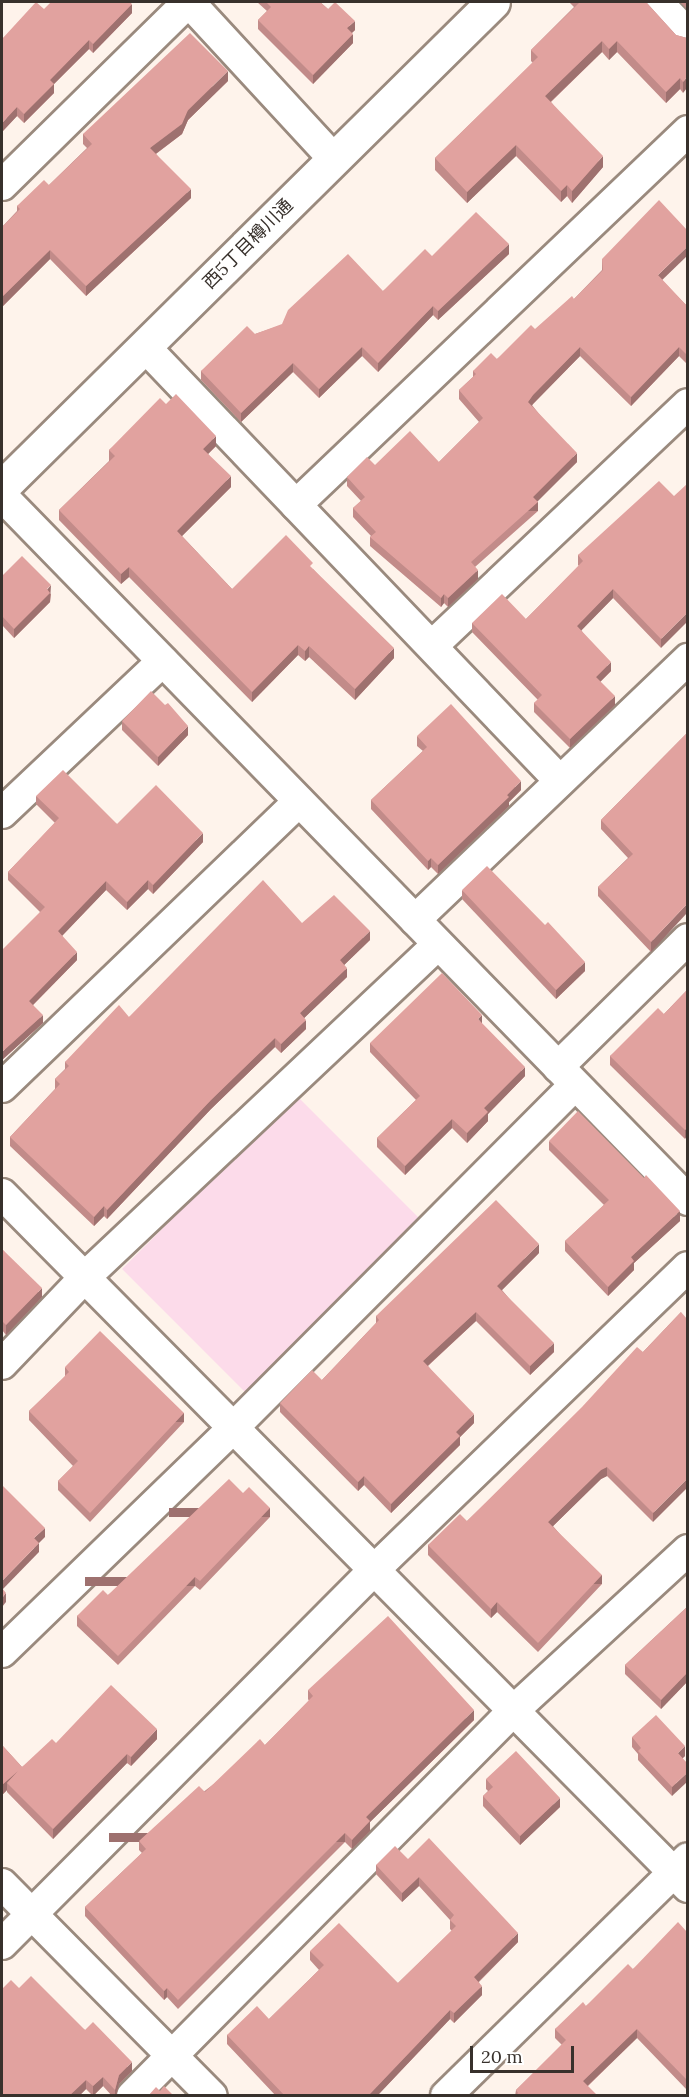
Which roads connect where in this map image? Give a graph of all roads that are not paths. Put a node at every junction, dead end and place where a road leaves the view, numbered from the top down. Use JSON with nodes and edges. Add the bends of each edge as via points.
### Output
{"nodes":[{"id":1,"x":188,"y":2,"type":"edge"},
{"id":2,"x":494,"y":2,"type":"edge"},
{"id":3,"x":657,"y":2,"type":"edge"},
{"id":4,"x":687,"y":34,"type":"edge"},
{"id":5,"x":687,"y":131,"type":"edge"},
{"id":6,"x":333,"y":158,"type":"junction"},
{"id":7,"x":2,"y":185,"type":"edge"},
{"id":8,"x":146,"y":348,"type":"junction"},
{"id":9,"x":687,"y":404,"type":"edge"},
{"id":10,"x":2,"y":487,"type":"edge"},
{"id":11,"x":2,"y":496,"type":"edge"},
{"id":12,"x":296,"y":505,"type":"junction"},
{"id":13,"x":432,"y":646,"type":"junction"},
{"id":14,"x":687,"y":659,"type":"edge"},
{"id":15,"x":163,"y":661,"type":"junction"},
{"id":16,"x":560,"y":781,"type":"junction"},
{"id":17,"x":299,"y":801,"type":"junction"},
{"id":18,"x":2,"y":813,"type":"edge"},
{"id":19,"x":415,"y":920,"type":"junction"},
{"id":20,"x":687,"y":939,"type":"edge"},
{"id":21,"x":438,"y":944,"type":"junction"},
{"id":22,"x":566,"y":1076,"type":"junction"},
{"id":23,"x":2,"y":1087,"type":"edge"},
{"id":24,"x":2,"y":1194,"type":"edge"},
{"id":25,"x":687,"y":1200,"type":"edge"},
{"id":26,"x":687,"y":1267,"type":"edge"},
{"id":27,"x":85,"y":1277,"type":"junction"},
{"id":28,"x":2,"y":1364,"type":"edge"},
{"id":29,"x":233,"y":1428,"type":"junction"},
{"id":30,"x":687,"y":1550,"type":"edge"},
{"id":31,"x":374,"y":1570,"type":"junction"},
{"id":32,"x":2,"y":1652,"type":"edge"},
{"id":33,"x":513,"y":1711,"type":"junction"},
{"id":34,"x":682,"y":1873,"type":"edge"},
{"id":35,"x":2,"y":1884,"type":"edge"},
{"id":36,"x":32,"y":1915,"type":"junction"},
{"id":37,"x":2,"y":1944,"type":"edge"},
{"id":38,"x":172,"y":2055,"type":"junction"},
{"id":39,"x":132,"y":2096,"type":"edge"},
{"id":40,"x":212,"y":2096,"type":"edge"},
{"id":41,"x":446,"y":2096,"type":"edge"}],
"edges":[{"from":1,"to":6,"type":"street"},
{"from":1,"to":7,"type":"street"},
{"from":2,"to":6,"type":"main road","name":"西5丁目樽川通"},
{"from":3,"to":4,"type":"street"},
{"from":5,"to":12,"type":"street"},
{"from":6,"to":8,"type":"main road","name":"西5丁目樽川通"},
{"from":8,"to":10,"type":"main road","name":"西5丁目樽川通"},
{"from":8,"to":12,"type":"street"},
{"from":9,"to":13,"type":"street"},
{"from":11,"to":15,"type":"street"},
{"from":12,"to":13,"type":"street"},
{"from":13,"to":16,"type":"street"},
{"from":14,"to":16,"type":"street"},
{"from":15,"to":17,"type":"street"},
{"from":15,"to":18,"type":"street"},
{"from":16,"to":19,"type":"street"},
{"from":17,"to":19,"type":"street"},
{"from":17,"to":23,"type":"street"},
{"from":19,"to":21,"type":"street"},
{"from":20,"to":22,"type":"street"},
{"from":21,"to":22,"type":"street"},
{"from":21,"to":27,"type":"street"},
{"from":22,"to":25,"type":"street"},
{"from":22,"to":29,"type":"street"},
{"from":24,"to":27,"type":"street"},
{"from":26,"to":31,"type":"street"},
{"from":27,"to":28,"type":"street"},
{"from":27,"to":29,"type":"street"},
{"from":29,"to":31,"type":"street"},
{"from":29,"to":32,"type":"street"},
{"from":30,"to":33,"type":"street"},
{"from":31,"to":33,"type":"street"},
{"from":31,"to":36,"type":"street"},
{"from":33,"to":34,"type":"street"},
{"from":33,"to":38,"type":"street"},
{"from":34,"to":41,"type":"street"},
{"from":35,"to":36,"type":"street"},
{"from":36,"to":37,"type":"street"},
{"from":36,"to":38,"type":"street"},
{"from":38,"to":39,"type":"street"},
{"from":38,"to":40,"type":"street"}]}
